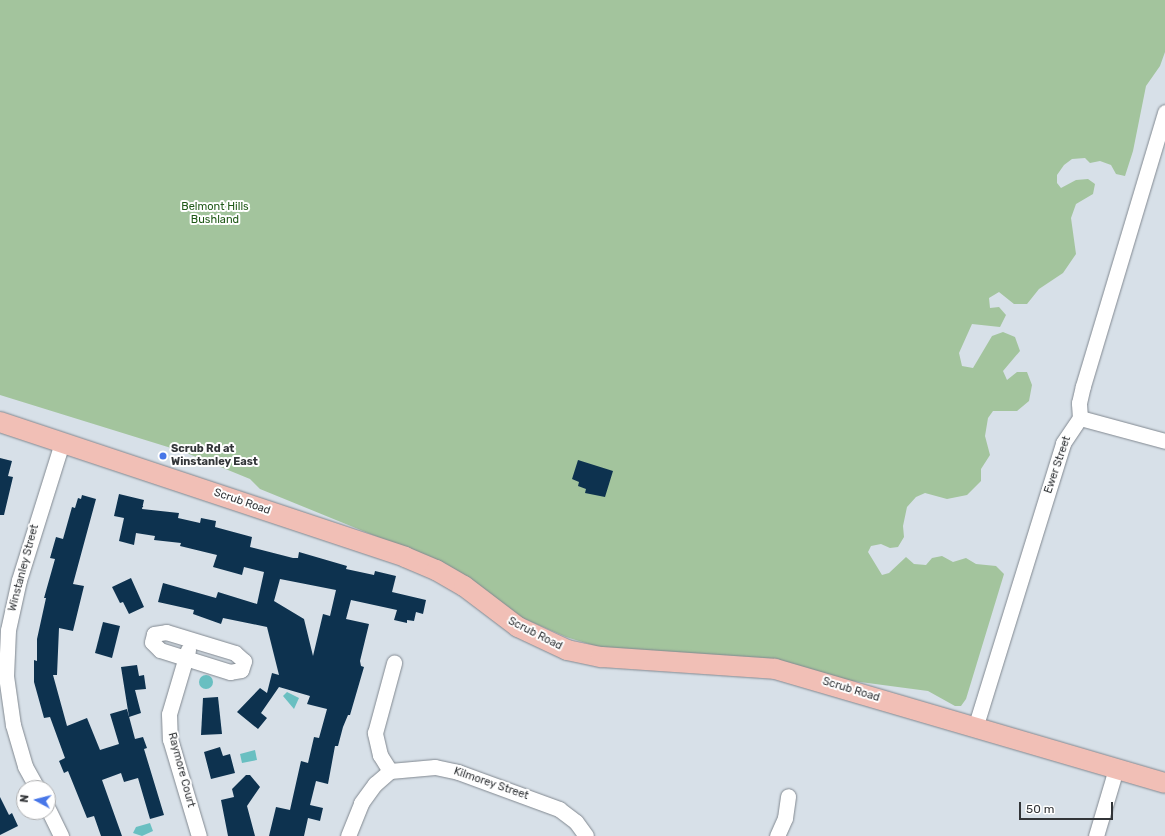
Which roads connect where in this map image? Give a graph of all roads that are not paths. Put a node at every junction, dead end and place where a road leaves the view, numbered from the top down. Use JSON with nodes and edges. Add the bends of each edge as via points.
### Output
{"nodes":[{"id":1,"x":1165,"y":112,"type":"edge"},
{"id":2,"x":1080,"y":418,"type":"junction"},
{"id":3,"x":0,"y":422,"type":"edge"},
{"id":4,"x":1165,"y":441,"type":"edge"},
{"id":5,"x":62,"y":443,"type":"junction"},
{"id":6,"x":192,"y":640,"type":"junction"},
{"id":7,"x":185,"y":658,"type":"junction"},
{"id":8,"x":394,"y":663,"type":"dead end"},
{"id":9,"x":975,"y":728,"type":"junction"},
{"id":10,"x":1116,"y":769,"type":"junction"},
{"id":11,"x":390,"y":771,"type":"junction"},
{"id":12,"x":33,"y":780,"type":"edge"},
{"id":13,"x":1165,"y":783,"type":"edge"},
{"id":14,"x":788,"y":796,"type":"dead end"},
{"id":15,"x":53,"y":820,"type":"edge"},
{"id":16,"x":61,"y":836,"type":"edge"},
{"id":17,"x":199,"y":836,"type":"edge"},
{"id":18,"x":348,"y":836,"type":"edge"},
{"id":19,"x":586,"y":836,"type":"edge"},
{"id":20,"x":777,"y":836,"type":"edge"},
{"id":21,"x":1096,"y":836,"type":"edge"}],
"edges":[{"from":1,"to":2,"type":"street","via":[[1083,386],[1079,403]]},
{"from":2,"to":4,"type":"street"},
{"from":2,"to":9,"type":"street","name":"Ewer Street","via":[[1063,443]]},
{"from":3,"to":5,"type":"main road","name":"Scrub Road"},
{"from":5,"to":9,"type":"main road","name":"Scrub Road","via":[[405,557],[436,570],[464,586],[518,627],[567,650],[601,657],[775,669]]},
{"from":5,"to":12,"type":"street","name":"Winstanley Street","via":[[19,580],[8,630],[6,676],[13,725],[25,766]]},
{"from":6,"to":7,"type":"street","name":"Raymore Court"},
{"from":6,"to":7,"type":"street","via":[[166,632],[154,634],[152,642],[160,650]]},
{"from":6,"to":7,"type":"street","via":[[235,654],[244,661],[241,670],[230,672]]},
{"from":7,"to":17,"type":"street","name":"Raymore Court","via":[[169,714],[170,739]]},
{"from":8,"to":11,"type":"street","via":[[375,733],[380,755]]},
{"from":9,"to":10,"type":"main road","name":"Scrub Road"},
{"from":10,"to":13,"type":"main road","name":"Scrub Road"},
{"from":10,"to":21,"type":"street"},
{"from":11,"to":18,"type":"street","via":[[375,784],[362,803]]},
{"from":11,"to":19,"type":"street","name":"Kilmorey Street","via":[[435,767],[458,772],[560,809],[576,822]]},
{"from":14,"to":20,"type":"street","via":[[785,818]]},
{"from":15,"to":16,"type":"street"}]}
